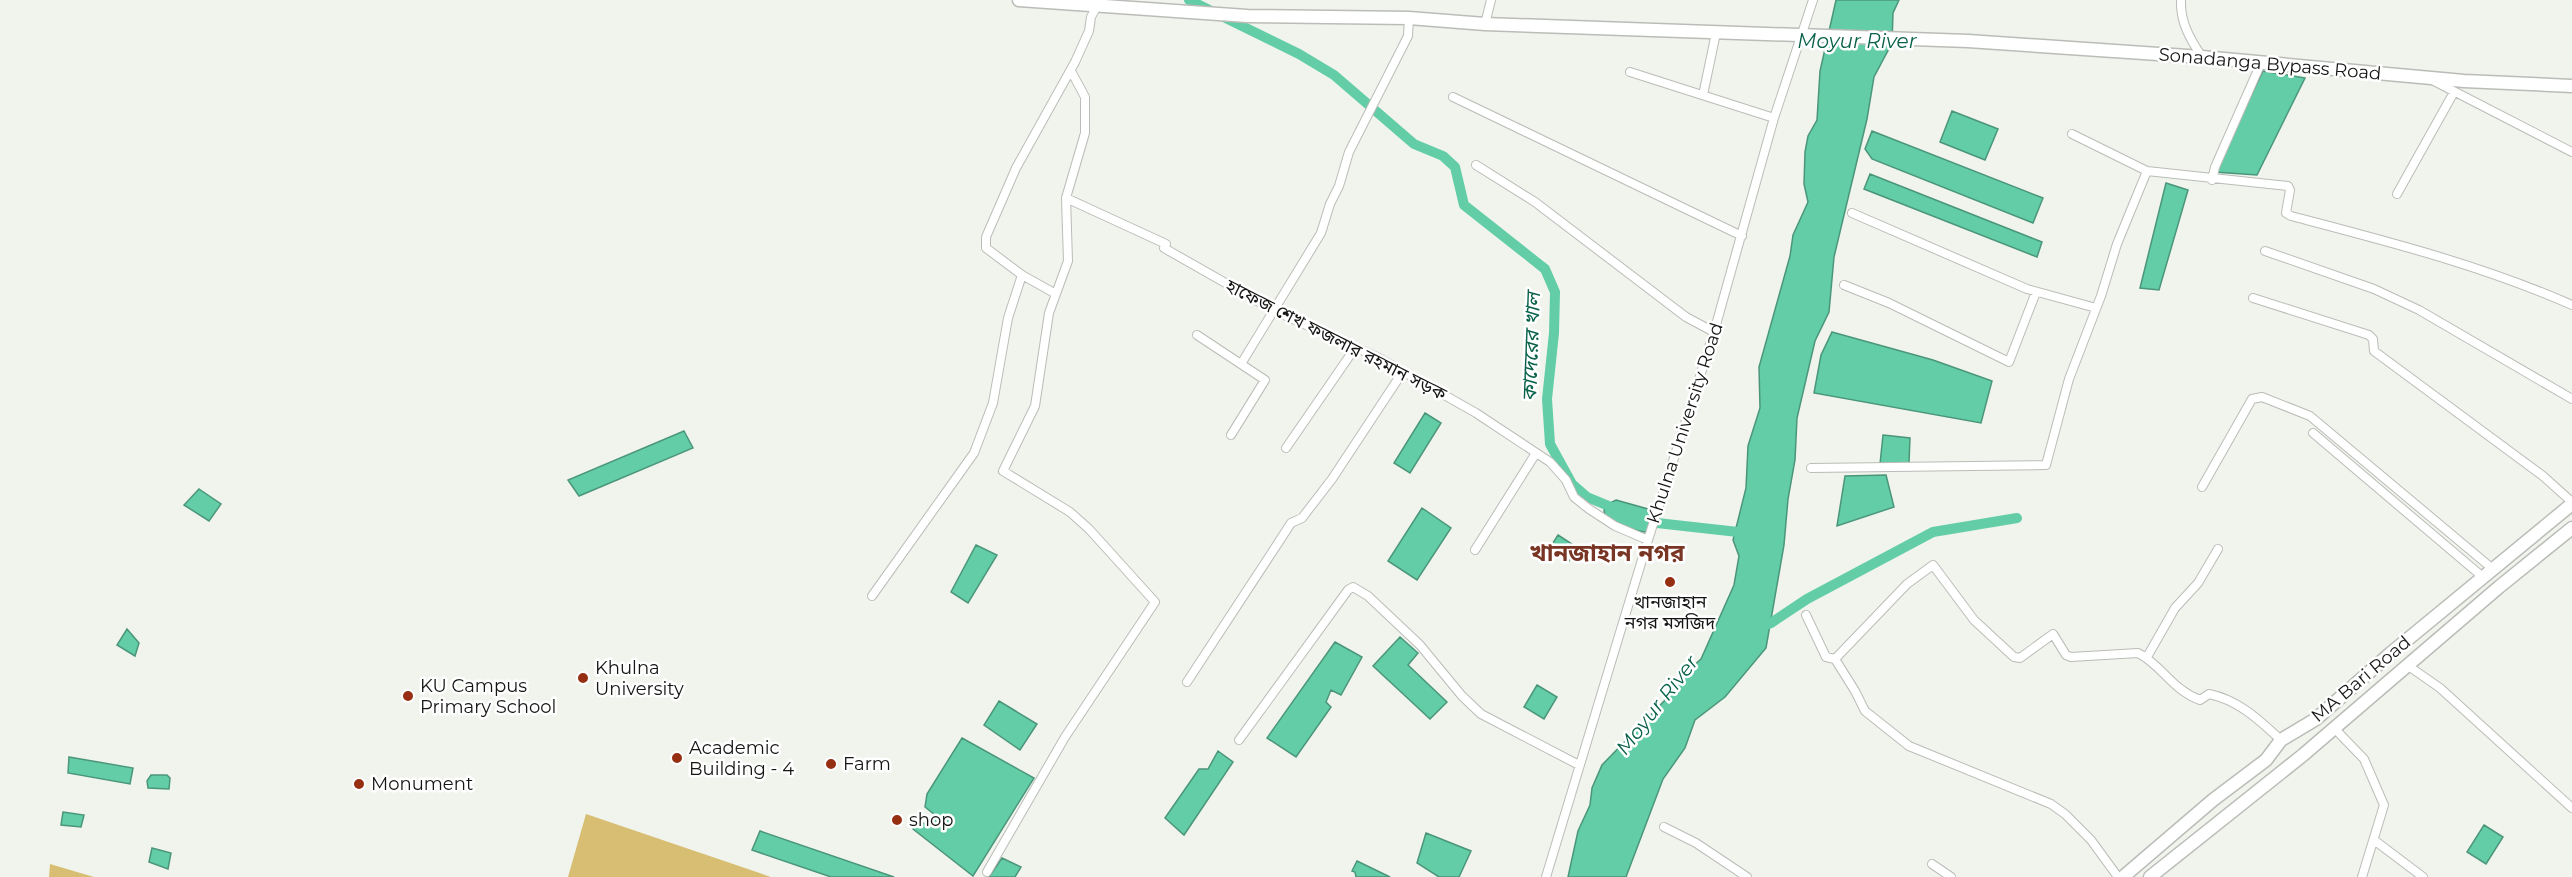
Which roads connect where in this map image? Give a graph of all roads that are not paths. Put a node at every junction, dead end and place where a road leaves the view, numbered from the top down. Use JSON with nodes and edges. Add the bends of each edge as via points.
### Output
{"nodes":[{"id":1,"x":1019,"y":0,"type":"edge"},
{"id":2,"x":1028,"y":0,"type":"edge"},
{"id":3,"x":1491,"y":0,"type":"edge"},
{"id":4,"x":1813,"y":0,"type":"edge"},
{"id":5,"x":2181,"y":0,"type":"edge"},
{"id":6,"x":1098,"y":4,"type":"junction"},
{"id":7,"x":1409,"y":18,"type":"junction"},
{"id":8,"x":1485,"y":24,"type":"junction"},
{"id":9,"x":1716,"y":33,"type":"junction"},
{"id":10,"x":1800,"y":37,"type":"junction"},
{"id":11,"x":2202,"y":57,"type":"junction"},
{"id":12,"x":2261,"y":63,"type":"junction"},
{"id":13,"x":1071,"y":70,"type":"junction"},
{"id":14,"x":1630,"y":72,"type":"dead end"},
{"id":15,"x":2426,"y":77,"type":"junction"},
{"id":16,"x":2572,"y":86,"type":"edge"},
{"id":17,"x":2454,"y":92,"type":"junction"},
{"id":18,"x":1703,"y":95,"type":"junction"},
{"id":19,"x":1453,"y":97,"type":"dead end"},
{"id":20,"x":1774,"y":118,"type":"junction"},
{"id":21,"x":2072,"y":134,"type":"dead end"},
{"id":22,"x":2572,"y":152,"type":"edge"},
{"id":23,"x":1476,"y":165,"type":"dead end"},
{"id":24,"x":2147,"y":171,"type":"junction"},
{"id":25,"x":2212,"y":180,"type":"junction"},
{"id":26,"x":2397,"y":194,"type":"dead end"},
{"id":27,"x":1066,"y":198,"type":"junction"},
{"id":28,"x":1852,"y":213,"type":"dead end"},
{"id":29,"x":1742,"y":236,"type":"junction"},
{"id":30,"x":2265,"y":251,"type":"dead end"},
{"id":31,"x":1022,"y":275,"type":"junction"},
{"id":32,"x":1844,"y":285,"type":"dead end"},
{"id":33,"x":2036,"y":292,"type":"junction"},
{"id":34,"x":1056,"y":294,"type":"junction"},
{"id":35,"x":2253,"y":298,"type":"dead end"},
{"id":36,"x":2572,"y":305,"type":"edge"},
{"id":37,"x":2096,"y":308,"type":"junction"},
{"id":38,"x":1273,"y":310,"type":"junction"},
{"id":39,"x":1714,"y":332,"type":"junction"},
{"id":40,"x":1197,"y":335,"type":"dead end"},
{"id":41,"x":1355,"y":348,"type":"junction"},
{"id":42,"x":1241,"y":364,"type":"junction"},
{"id":43,"x":1402,"y":373,"type":"junction"},
{"id":44,"x":2572,"y":399,"type":"edge"},
{"id":45,"x":2313,"y":433,"type":"dead end"},
{"id":46,"x":1231,"y":435,"type":"dead end"},
{"id":47,"x":2339,"y":440,"type":"junction"},
{"id":48,"x":1286,"y":448,"type":"dead end"},
{"id":49,"x":2332,"y":449,"type":"junction"},
{"id":50,"x":1536,"y":453,"type":"junction"},
{"id":51,"x":1811,"y":468,"type":"dead end"},
{"id":52,"x":2202,"y":487,"type":"dead end"},
{"id":53,"x":2572,"y":503,"type":"edge"},
{"id":54,"x":2572,"y":528,"type":"edge"},
{"id":55,"x":1648,"y":540,"type":"junction"},
{"id":56,"x":2218,"y":549,"type":"dead end"},
{"id":57,"x":1475,"y":550,"type":"dead end"},
{"id":58,"x":2493,"y":570,"type":"junction"},
{"id":59,"x":2484,"y":578,"type":"junction"},
{"id":60,"x":872,"y":596,"type":"dead end"},
{"id":61,"x":1806,"y":615,"type":"dead end"},
{"id":62,"x":2147,"y":657,"type":"junction"},
{"id":63,"x":1835,"y":658,"type":"junction"},
{"id":64,"x":2407,"y":665,"type":"junction"},
{"id":65,"x":1187,"y":682,"type":"dead end"},
{"id":66,"x":2334,"y":728,"type":"junction"},
{"id":67,"x":1239,"y":740,"type":"dead end"},
{"id":68,"x":2281,"y":740,"type":"junction"},
{"id":69,"x":1579,"y":765,"type":"junction"},
{"id":70,"x":2572,"y":808,"type":"edge"},
{"id":71,"x":1664,"y":827,"type":"dead end"},
{"id":72,"x":2374,"y":840,"type":"junction"},
{"id":73,"x":1932,"y":864,"type":"dead end"},
{"id":74,"x":987,"y":872,"type":"dead end"},
{"id":75,"x":1546,"y":877,"type":"edge"},
{"id":76,"x":1747,"y":877,"type":"edge"},
{"id":77,"x":1951,"y":877,"type":"edge"},
{"id":78,"x":2118,"y":877,"type":"edge"},
{"id":79,"x":2122,"y":877,"type":"edge"},
{"id":80,"x":2150,"y":877,"type":"edge"},
{"id":81,"x":2362,"y":877,"type":"edge"},
{"id":82,"x":2423,"y":877,"type":"edge"}],
"edges":[{"from":1,"to":2,"type":"main road","name":"Sonadanga Bypass Road"},
{"from":2,"to":6,"type":"main road","name":"Sonadanga Bypass Road"},
{"from":3,"to":8,"type":"street"},
{"from":4,"to":10,"type":"street","name":"Khulna University Road"},
{"from":5,"to":11,"type":"street","via":[[2183,23]]},
{"from":6,"to":7,"type":"main road","name":"Sonadanga Bypass Road","via":[[1247,16]]},
{"from":6,"to":13,"type":"street"},
{"from":7,"to":8,"type":"main road","name":"Sonadanga Bypass Road"},
{"from":7,"to":38,"type":"street","via":[[1408,36],[1347,156],[1321,233]]},
{"from":8,"to":9,"type":"main road","name":"Sonadanga Bypass Road"},
{"from":9,"to":10,"type":"main road","name":"Sonadanga Bypass Road"},
{"from":9,"to":18,"type":"street"},
{"from":10,"to":11,"type":"main road","name":"Sonadanga Bypass Road","via":[[1968,41]]},
{"from":10,"to":20,"type":"street","name":"Khulna University Road"},
{"from":11,"to":12,"type":"main road","name":"Sonadanga Bypass Road"},
{"from":12,"to":15,"type":"main road","name":"Sonadanga Bypass Road"},
{"from":12,"to":25,"type":"street"},
{"from":13,"to":27,"type":"street","via":[[1085,97],[1085,133]]},
{"from":13,"to":31,"type":"street","via":[[1016,168],[986,237],[986,248]]},
{"from":14,"to":18,"type":"street"},
{"from":15,"to":16,"type":"main road","name":"Sonadanga Bypass Road"},
{"from":15,"to":17,"type":"street"},
{"from":17,"to":22,"type":"street"},
{"from":17,"to":26,"type":"street"},
{"from":18,"to":20,"type":"street"},
{"from":19,"to":29,"type":"street"},
{"from":20,"to":29,"type":"street","name":"Khulna University Road"},
{"from":21,"to":24,"type":"street"},
{"from":23,"to":39,"type":"street","via":[[1535,202],[1686,317]]},
{"from":24,"to":25,"type":"street"},
{"from":24,"to":37,"type":"street"},
{"from":25,"to":36,"type":"street","via":[[2288,186],[2286,213],[2291,216],[2444,257]]},
{"from":27,"to":34,"type":"street","via":[[1068,261]]},
{"from":27,"to":38,"type":"street","name":"হাফেজ শেখ ফজলার রহমান সড়ক","via":[[1166,244],[1164,248]]},
{"from":28,"to":33,"type":"street"},
{"from":29,"to":39,"type":"street","name":"Khulna University Road"},
{"from":30,"to":44,"type":"street","via":[[2419,310]]},
{"from":31,"to":34,"type":"street"},
{"from":31,"to":60,"type":"street","via":[[1008,318],[993,403],[974,453]]},
{"from":32,"to":33,"type":"street","via":[[2009,362]]},
{"from":33,"to":37,"type":"street"},
{"from":34,"to":74,"type":"street","via":[[1049,313],[1035,406],[1003,471],[1076,517],[1155,602],[1065,737]]},
{"from":35,"to":53,"type":"street","via":[[2369,335],[2374,351],[2527,463]]},
{"from":37,"to":51,"type":"street","via":[[2068,380],[2046,465]]},
{"from":38,"to":41,"type":"street","name":"হাফেজ শেখ ফজলার রহমান সড়ক"},
{"from":38,"to":42,"type":"street"},
{"from":39,"to":55,"type":"street","name":"Khulna University Road"},
{"from":40,"to":42,"type":"street"},
{"from":41,"to":43,"type":"street","name":"হাফেজ শেখ ফজলার রহমান সড়ক"},
{"from":41,"to":48,"type":"street"},
{"from":42,"to":46,"type":"street","via":[[1265,380]]},
{"from":43,"to":50,"type":"street","name":"হাফেজ শেখ ফজলার রহমান সড়ক","via":[[1476,413]]},
{"from":43,"to":65,"type":"street","via":[[1332,478],[1302,518],[1291,524]]},
{"from":45,"to":49,"type":"street"},
{"from":47,"to":49,"type":"street"},
{"from":47,"to":52,"type":"street","via":[[2310,416],[2262,397],[2252,399]]},
{"from":47,"to":58,"type":"street"},
{"from":49,"to":59,"type":"street"},
{"from":50,"to":55,"type":"street","name":"হাফেজ শেখ ফজলার রহমান সড়ক","via":[[1550,462],[1574,496],[1589,509]]},
{"from":50,"to":57,"type":"street"},
{"from":53,"to":58,"type":"main road","name":"MA Bari Road"},
{"from":54,"to":64,"type":"main road","name":"MA Bari Road"},
{"from":55,"to":69,"type":"street","name":"Khulna University Road"},
{"from":56,"to":62,"type":"street","via":[[2198,583],[2175,608]]},
{"from":58,"to":59,"type":"main road","name":"MA Bari Road"},
{"from":59,"to":68,"type":"main road","name":"MA Bari Road","via":[[2316,719]]},
{"from":61,"to":63,"type":"street","via":[[1826,657]]},
{"from":62,"to":63,"type":"street","via":[[2133,651],[2070,657],[2053,634],[2020,658],[2014,657],[1974,620],[1933,565],[1906,584]]},
{"from":62,"to":68,"type":"street","via":[[2187,695],[2200,700],[2209,694],[2218,696],[2246,709]]},
{"from":63,"to":78,"type":"street","via":[[1864,711],[1909,746],[2051,804],[2091,840]]},
{"from":64,"to":66,"type":"main road","name":"MA Bari Road"},
{"from":64,"to":70,"type":"street","via":[[2440,688]]},
{"from":66,"to":72,"type":"street","via":[[2364,759],[2384,805]]},
{"from":66,"to":80,"type":"main road","name":"MA Bari Road"},
{"from":67,"to":69,"type":"street","via":[[1353,587],[1368,596],[1420,645],[1481,714]]},
{"from":68,"to":79,"type":"main road","name":"MA Bari Road","via":[[2266,760]]},
{"from":69,"to":75,"type":"street","name":"Khulna University Road"},
{"from":71,"to":76,"type":"street"},
{"from":72,"to":81,"type":"street"},
{"from":72,"to":82,"type":"street"},
{"from":73,"to":77,"type":"street"}]}
